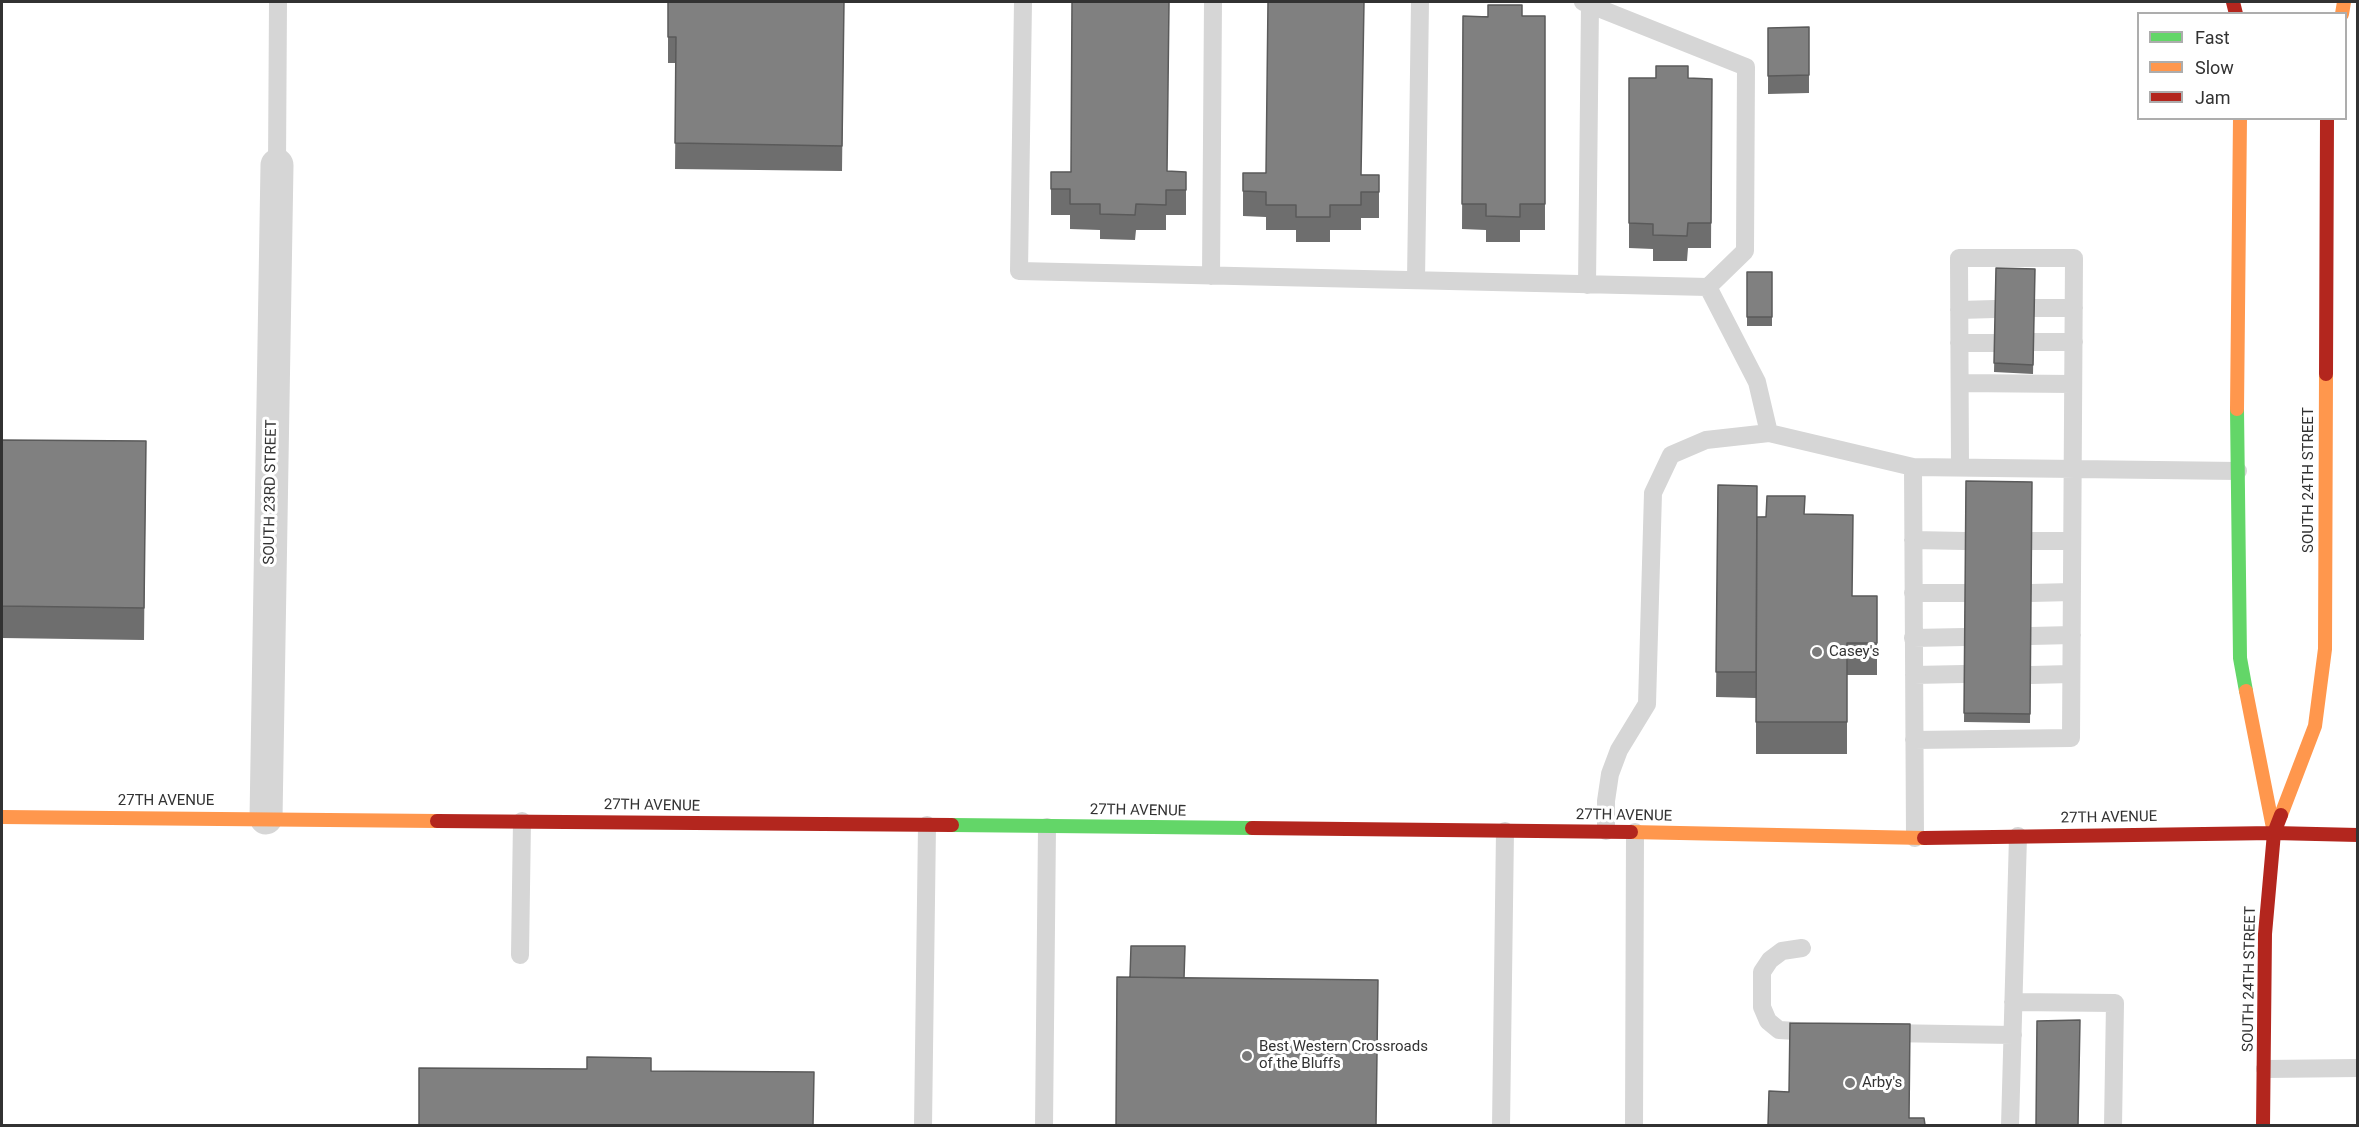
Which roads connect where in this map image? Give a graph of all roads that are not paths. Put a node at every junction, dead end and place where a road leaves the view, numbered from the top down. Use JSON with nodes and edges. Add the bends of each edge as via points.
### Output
{"nodes":[{"id":1,"x":278,"y":2,"type":"edge"},
{"id":2,"x":1023,"y":2,"type":"edge"},
{"id":3,"x":1213,"y":2,"type":"edge"},
{"id":4,"x":1420,"y":2,"type":"edge"},
{"id":5,"x":2344,"y":2,"type":"edge"},
{"id":6,"x":1586,"y":3,"type":"edge"},
{"id":7,"x":2333,"y":12,"type":"edge"},
{"id":8,"x":2240,"y":120,"type":"edge"},
{"id":9,"x":2327,"y":120,"type":"edge"},
{"id":10,"x":277,"y":165,"type":"joint"},
{"id":11,"x":1211,"y":276,"type":"junction"},
{"id":12,"x":1416,"y":280,"type":"junction"},
{"id":13,"x":1587,"y":285,"type":"junction"},
{"id":14,"x":1708,"y":287,"type":"junction"},
{"id":15,"x":2034,"y":308,"type":"edge"},
{"id":16,"x":2074,"y":308,"type":"junction"},
{"id":17,"x":1959,"y":309,"type":"junction"},
{"id":18,"x":1995,"y":309,"type":"edge"},
{"id":19,"x":2034,"y":342,"type":"edge"},
{"id":20,"x":2074,"y":342,"type":"junction"},
{"id":21,"x":1959,"y":343,"type":"junction"},
{"id":22,"x":1994,"y":343,"type":"edge"},
{"id":23,"x":1960,"y":383,"type":"junction"},
{"id":24,"x":2073,"y":384,"type":"junction"},
{"id":25,"x":1769,"y":434,"type":"junction"},
{"id":26,"x":1912,"y":467,"type":"junction"},
{"id":27,"x":1960,"y":467,"type":"junction"},
{"id":28,"x":2073,"y":469,"type":"junction"},
{"id":29,"x":2238,"y":471,"type":"junction"},
{"id":30,"x":1913,"y":540,"type":"junction"},
{"id":31,"x":1965,"y":541,"type":"edge"},
{"id":32,"x":2032,"y":541,"type":"edge"},
{"id":33,"x":2072,"y":541,"type":"junction"},
{"id":34,"x":1965,"y":592,"type":"edge"},
{"id":35,"x":2072,"y":592,"type":"junction"},
{"id":36,"x":1913,"y":593,"type":"junction"},
{"id":37,"x":2031,"y":593,"type":"edge"},
{"id":38,"x":2031,"y":636,"type":"edge"},
{"id":39,"x":2072,"y":636,"type":"junction"},
{"id":40,"x":1965,"y":637,"type":"edge"},
{"id":41,"x":1913,"y":638,"type":"junction"},
{"id":42,"x":1964,"y":674,"type":"edge"},
{"id":43,"x":2071,"y":674,"type":"junction"},
{"id":44,"x":1914,"y":675,"type":"junction"},
{"id":45,"x":2031,"y":675,"type":"edge"},
{"id":46,"x":1914,"y":740,"type":"junction"},
{"id":47,"x":2,"y":817,"type":"edge"},
{"id":48,"x":266,"y":818,"type":"junction"},
{"id":49,"x":522,"y":821,"type":"junction"},
{"id":50,"x":927,"y":825,"type":"junction"},
{"id":51,"x":1047,"y":827,"type":"junction"},
{"id":52,"x":1505,"y":831,"type":"junction"},
{"id":53,"x":1606,"y":831,"type":"junction"},
{"id":54,"x":1635,"y":832,"type":"junction"},
{"id":55,"x":2274,"y":833,"type":"junction"},
{"id":56,"x":2358,"y":835,"type":"edge"},
{"id":57,"x":2018,"y":836,"type":"junction"},
{"id":58,"x":1915,"y":838,"type":"junction"},
{"id":59,"x":1802,"y":948,"type":"dead end"},
{"id":60,"x":520,"y":955,"type":"dead end"},
{"id":61,"x":2013,"y":1002,"type":"junction"},
{"id":62,"x":1827,"y":1032,"type":"edge"},
{"id":63,"x":1862,"y":1033,"type":"edge"},
{"id":64,"x":2013,"y":1035,"type":"junction"},
{"id":65,"x":2358,"y":1068,"type":"edge"},
{"id":66,"x":2265,"y":1069,"type":"junction"},
{"id":67,"x":922,"y":1125,"type":"edge"},
{"id":68,"x":1044,"y":1125,"type":"edge"},
{"id":69,"x":1501,"y":1125,"type":"edge"},
{"id":70,"x":1634,"y":1125,"type":"edge"},
{"id":71,"x":2010,"y":1125,"type":"edge"},
{"id":72,"x":2114,"y":1125,"type":"edge"},
{"id":73,"x":2264,"y":1125,"type":"edge"}],
"edges":[{"from":1,"to":10,"type":"lane"},
{"from":2,"to":11,"type":"lane","via":[[1019,271]]},
{"from":3,"to":11,"type":"lane"},
{"from":4,"to":12,"type":"lane"},
{"from":5,"to":7,"type":"main road"},
{"from":6,"to":13,"type":"lane"},
{"from":6,"to":14,"type":"lane","via":[[1746,67],[1745,251]]},
{"from":8,"to":29,"type":"main road","name":"SOUTH 24TH STREET"},
{"from":9,"to":55,"type":"main road","name":"SOUTH 24TH STREET","via":[[2325,649],[2315,726]]},
{"from":10,"to":48,"type":"street","name":"SOUTH 23RD STREET"},
{"from":11,"to":12,"type":"lane"},
{"from":12,"to":13,"type":"lane"},
{"from":13,"to":14,"type":"lane"},
{"from":14,"to":25,"type":"lane","via":[[1757,382]]},
{"from":15,"to":16,"type":"lane"},
{"from":16,"to":17,"type":"lane","via":[[2074,258],[1959,258]]},
{"from":16,"to":20,"type":"lane"},
{"from":17,"to":18,"type":"lane"},
{"from":17,"to":21,"type":"lane"},
{"from":19,"to":20,"type":"lane"},
{"from":20,"to":24,"type":"lane"},
{"from":21,"to":22,"type":"lane"},
{"from":21,"to":23,"type":"lane"},
{"from":23,"to":24,"type":"lane"},
{"from":23,"to":27,"type":"lane"},
{"from":24,"to":28,"type":"lane"},
{"from":25,"to":26,"type":"lane"},
{"from":25,"to":53,"type":"lane","via":[[1706,440],[1671,455],[1653,493],[1647,704],[1619,750],[1610,774]]},
{"from":26,"to":27,"type":"lane"},
{"from":26,"to":30,"type":"lane"},
{"from":27,"to":28,"type":"lane"},
{"from":28,"to":29,"type":"lane"},
{"from":28,"to":33,"type":"lane"},
{"from":29,"to":55,"type":"main road","name":"SOUTH 24TH STREET","via":[[2240,658]]},
{"from":30,"to":31,"type":"lane"},
{"from":30,"to":36,"type":"lane"},
{"from":32,"to":33,"type":"lane"},
{"from":33,"to":35,"type":"lane"},
{"from":34,"to":36,"type":"lane"},
{"from":35,"to":37,"type":"lane"},
{"from":35,"to":39,"type":"lane"},
{"from":36,"to":41,"type":"lane"},
{"from":38,"to":39,"type":"lane"},
{"from":39,"to":43,"type":"lane"},
{"from":40,"to":41,"type":"lane"},
{"from":41,"to":44,"type":"lane"},
{"from":42,"to":44,"type":"lane"},
{"from":43,"to":45,"type":"lane"},
{"from":43,"to":46,"type":"lane","via":[[2071,738]]},
{"from":44,"to":46,"type":"lane"},
{"from":46,"to":58,"type":"lane"},
{"from":47,"to":48,"type":"main road","name":"27TH AVENUE"},
{"from":48,"to":49,"type":"main road","name":"27TH AVENUE"},
{"from":49,"to":50,"type":"main road","name":"27TH AVENUE"},
{"from":49,"to":60,"type":"lane"},
{"from":50,"to":51,"type":"main road","name":"27TH AVENUE"},
{"from":50,"to":67,"type":"lane"},
{"from":51,"to":52,"type":"main road","name":"27TH AVENUE"},
{"from":51,"to":68,"type":"lane"},
{"from":52,"to":53,"type":"main road","name":"27TH AVENUE"},
{"from":52,"to":69,"type":"lane"},
{"from":53,"to":54,"type":"main road","name":"27TH AVENUE"},
{"from":54,"to":58,"type":"main road","name":"27TH AVENUE"},
{"from":54,"to":70,"type":"lane"},
{"from":55,"to":56,"type":"main road","name":"27TH AVENUE"},
{"from":55,"to":57,"type":"main road","name":"27TH AVENUE"},
{"from":55,"to":66,"type":"main road","name":"SOUTH 24TH STREET","via":[[2265,934]]},
{"from":57,"to":58,"type":"main road","name":"27TH AVENUE"},
{"from":57,"to":61,"type":"lane"},
{"from":59,"to":62,"type":"lane","via":[[1782,951],[1770,960],[1762,972],[1762,1007],[1768,1021],[1779,1030]]},
{"from":61,"to":64,"type":"lane"},
{"from":61,"to":72,"type":"lane","via":[[2115,1003]]},
{"from":63,"to":64,"type":"lane"},
{"from":64,"to":71,"type":"lane"},
{"from":65,"to":66,"type":"lane"},
{"from":66,"to":73,"type":"main road","name":"SOUTH 24TH STREET"}]}
